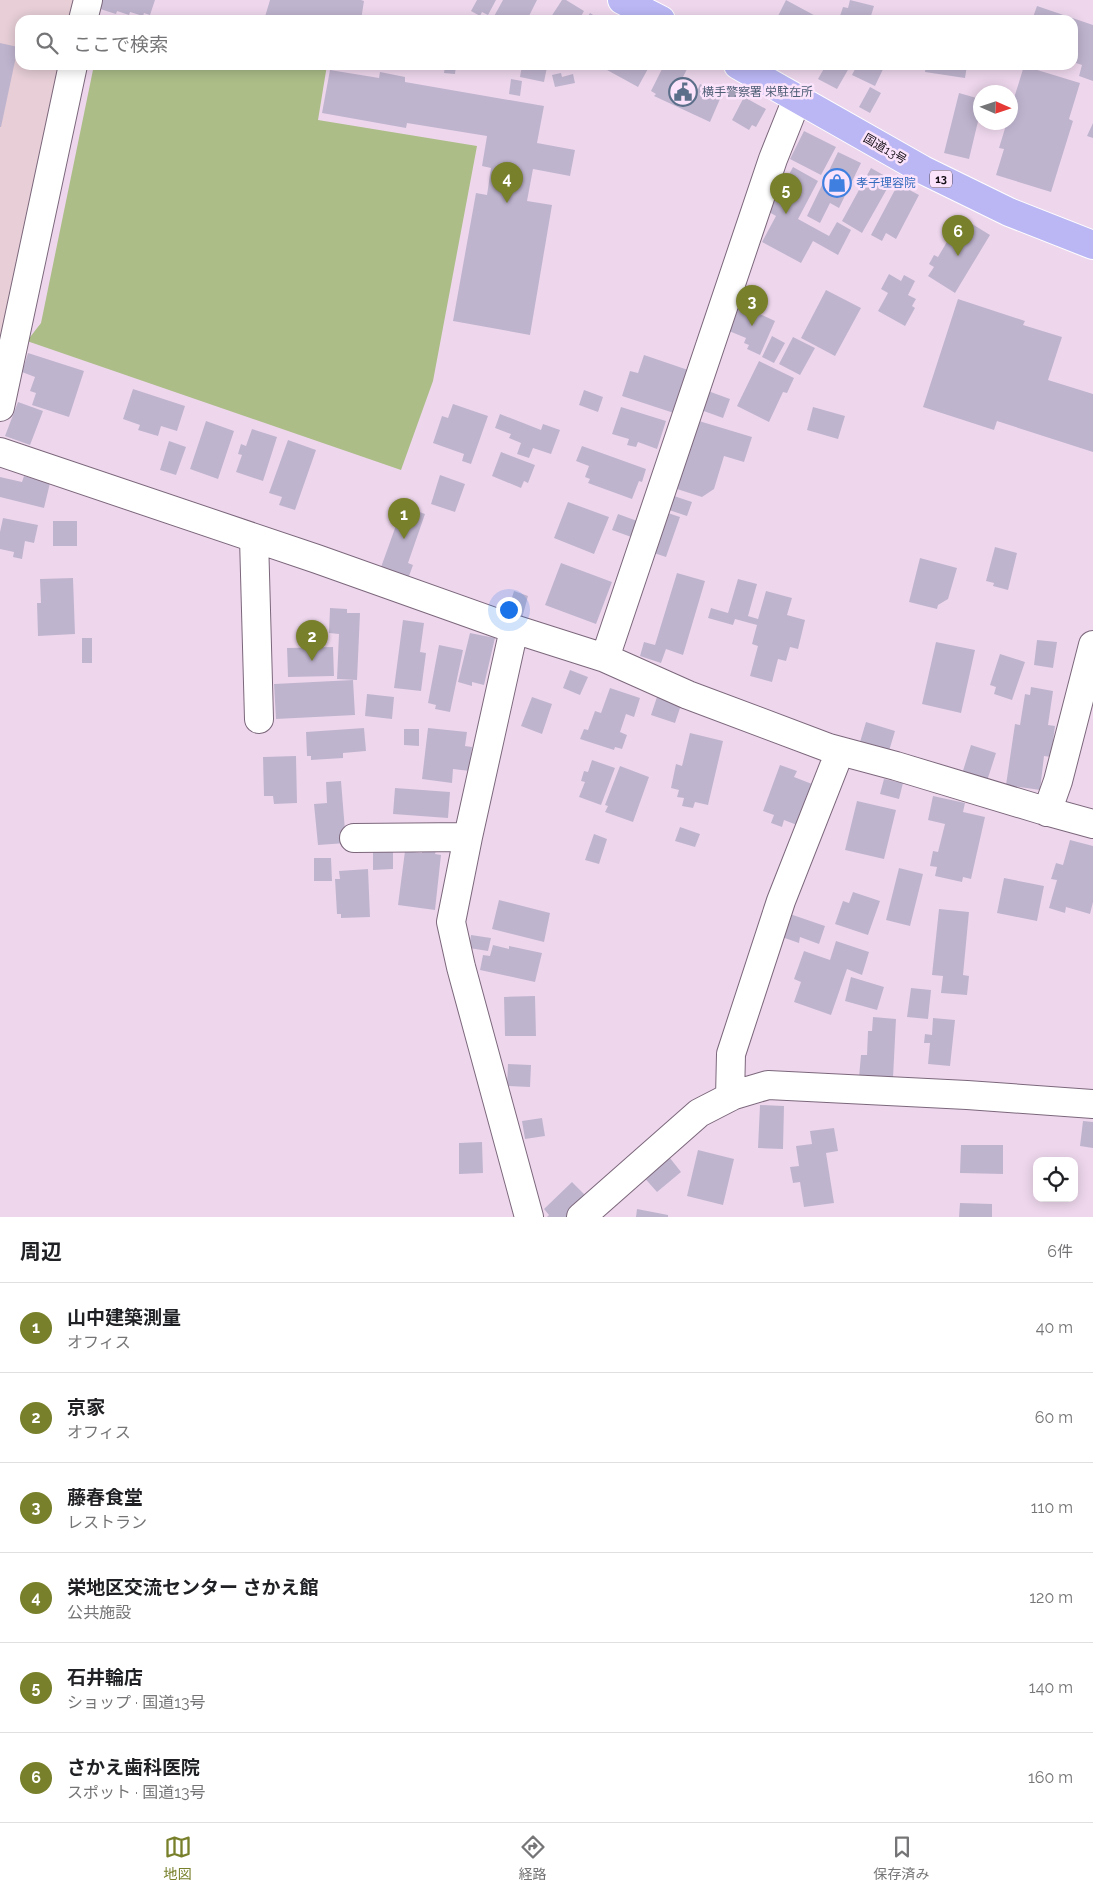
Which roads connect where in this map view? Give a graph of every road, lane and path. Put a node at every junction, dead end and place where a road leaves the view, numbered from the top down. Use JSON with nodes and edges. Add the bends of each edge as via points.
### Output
{"nodes":[{"id":1,"x":88,"y":0,"type":"edge"},
{"id":2,"x":622,"y":0,"type":"edge"},
{"id":3,"x":84,"y":15,"type":"edge"},
{"id":4,"x":651,"y":15,"type":"edge"},
{"id":5,"x":72,"y":70,"type":"edge"},
{"id":6,"x":747,"y":70,"type":"edge"},
{"id":7,"x":797,"y":98,"type":"junction"},
{"id":8,"x":1093,"y":245,"type":"edge"},
{"id":9,"x":0,"y":407,"type":"edge"},
{"id":10,"x":0,"y":452,"type":"edge"},
{"id":11,"x":254,"y":538,"type":"junction"},
{"id":12,"x":514,"y":629,"type":"junction"},
{"id":13,"x":1093,"y":645,"type":"edge"},
{"id":14,"x":604,"y":658,"type":"junction"},
{"id":15,"x":259,"y":719,"type":"dead end"},
{"id":16,"x":840,"y":750,"type":"junction"},
{"id":17,"x":1047,"y":812,"type":"junction"},
{"id":18,"x":1093,"y":824,"type":"edge"},
{"id":19,"x":468,"y":837,"type":"junction"},
{"id":20,"x":354,"y":838,"type":"dead end"},
{"id":21,"x":730,"y":1097,"type":"junction"},
{"id":22,"x":1093,"y":1104,"type":"edge"},
{"id":23,"x":529,"y":1217,"type":"edge"},
{"id":24,"x":581,"y":1217,"type":"edge"}],
"edges":[{"from":1,"to":3,"type":"street"},
{"from":2,"to":4,"type":"highway"},
{"from":5,"to":9,"type":"street"},
{"from":6,"to":7,"type":"highway","name":"国道13号","number":"13"},
{"from":7,"to":8,"type":"highway","name":"国道13号","number":"13","via":[[923,170],[1009,212]]},
{"from":7,"to":14,"type":"street","via":[[773,159]]},
{"from":10,"to":11,"type":"street"},
{"from":11,"to":12,"type":"street"},
{"from":11,"to":15,"type":"street"},
{"from":12,"to":14,"type":"street"},
{"from":12,"to":19,"type":"street"},
{"from":13,"to":17,"type":"street"},
{"from":14,"to":16,"type":"street","via":[[688,695]]},
{"from":16,"to":17,"type":"street"},
{"from":16,"to":21,"type":"street","via":[[781,901],[731,1054]]},
{"from":17,"to":18,"type":"street"},
{"from":19,"to":20,"type":"street"},
{"from":19,"to":23,"type":"street","via":[[451,922]]},
{"from":21,"to":22,"type":"street","via":[[768,1085]]},
{"from":21,"to":24,"type":"street","via":[[699,1113]]}]}
